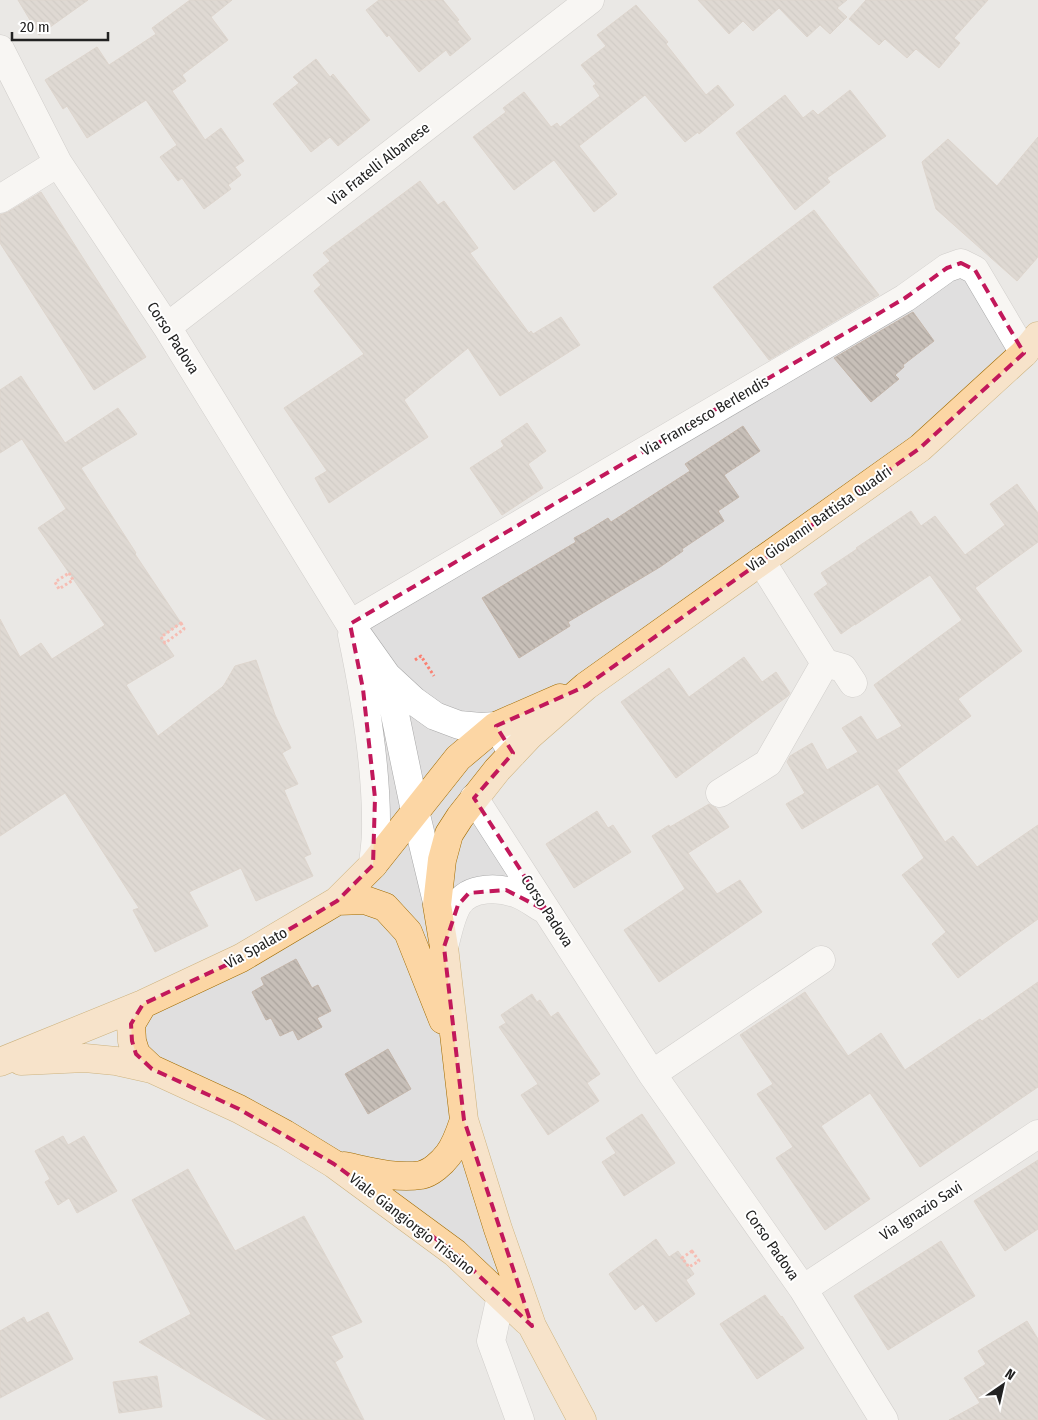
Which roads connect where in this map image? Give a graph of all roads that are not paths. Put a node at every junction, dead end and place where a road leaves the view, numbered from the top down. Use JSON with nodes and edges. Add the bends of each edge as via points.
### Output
{"nodes":[{"id":1,"x":590,"y":0,"type":"edge"},
{"id":2,"x":0,"y":50,"type":"edge"},
{"id":3,"x":58,"y":163,"type":"junction"},
{"id":4,"x":0,"y":199,"type":"edge"},
{"id":5,"x":167,"y":327,"type":"junction"},
{"id":6,"x":1031,"y":345,"type":"edge"},
{"id":7,"x":761,"y":560,"type":"junction"},
{"id":8,"x":350,"y":624,"type":"junction"},
{"id":9,"x":825,"y":662,"type":"junction"},
{"id":10,"x":387,"y":676,"type":"junction"},
{"id":11,"x":853,"y":683,"type":"dead end"},
{"id":12,"x":586,"y":686,"type":"junction"},
{"id":13,"x":496,"y":726,"type":"junction"},
{"id":14,"x":513,"y":753,"type":"junction"},
{"id":15,"x":458,"y":758,"type":"joint"},
{"id":16,"x":720,"y":793,"type":"dead end"},
{"id":17,"x":474,"y":798,"type":"junction"},
{"id":18,"x":415,"y":811,"type":"junction"},
{"id":19,"x":373,"y":865,"type":"junction"},
{"id":20,"x":337,"y":901,"type":"junction"},
{"id":21,"x":437,"y":905,"type":"junction"},
{"id":22,"x":547,"y":912,"type":"junction"},
{"id":23,"x":444,"y":947,"type":"junction"},
{"id":24,"x":821,"y":960,"type":"dead end"},
{"id":25,"x":144,"y":1004,"type":"junction"},
{"id":26,"x":457,"y":1054,"type":"junction"},
{"id":27,"x":0,"y":1062,"type":"edge"},
{"id":28,"x":0,"y":1067,"type":"edge"},
{"id":29,"x":152,"y":1070,"type":"junction"},
{"id":30,"x":652,"y":1074,"type":"junction"},
{"id":31,"x":464,"y":1120,"type":"junction"},
{"id":32,"x":1038,"y":1134,"type":"edge"},
{"id":33,"x":334,"y":1164,"type":"junction"},
{"id":34,"x":803,"y":1289,"type":"junction"},
{"id":35,"x":500,"y":1296,"type":"junction"},
{"id":36,"x":532,"y":1326,"type":"junction"},
{"id":37,"x":520,"y":1420,"type":"edge"},
{"id":38,"x":582,"y":1420,"type":"edge"},
{"id":39,"x":884,"y":1420,"type":"edge"}],
"edges":[{"from":1,"to":5,"type":"street","name":"Via Fratelli Albanese"},
{"from":2,"to":3,"type":"street","name":"Corso Padova"},
{"from":3,"to":4,"type":"street"},
{"from":3,"to":5,"type":"street","name":"Corso Padova"},
{"from":5,"to":8,"type":"street","name":"Corso Padova"},
{"from":6,"to":7,"type":"main road","name":"Via Giovanni Battista Quadri","via":[[920,448]]},
{"from":6,"to":8,"type":"street","name":"Via Francesco Berlendis","via":[[975,270],[962,263],[946,268],[905,298]]},
{"from":7,"to":9,"type":"street"},
{"from":7,"to":12,"type":"main road","name":"Via Giovanni Battista Quadri"},
{"from":8,"to":10,"type":"street","name":"Corso Padova"},
{"from":8,"to":19,"type":"street","name":"Corso Padova","via":[[372,758],[376,814]]},
{"from":9,"to":11,"type":"street","via":[[844,668]]},
{"from":9,"to":16,"type":"street","via":[[768,763]]},
{"from":10,"to":13,"type":"street","name":"Corso Padova","via":[[435,716],[459,726]]},
{"from":10,"to":18,"type":"street","name":"Corso Padova"},
{"from":12,"to":13,"type":"main road","name":"Via Giovanni Battista Quadri"},
{"from":12,"to":14,"type":"main road","name":"Via Giovanni Battista Quadri"},
{"from":13,"to":14,"type":"street"},
{"from":13,"to":15,"type":"main road","name":"Via Giovanni Battista Quadri"},
{"from":14,"to":17,"type":"main road","name":"Via Giovanni Battista Quadri"},
{"from":15,"to":18,"type":"main road","name":"Via Spalato"},
{"from":17,"to":21,"type":"main road","name":"Viale Giangiorgio Trissino","via":[[449,834],[442,860]]},
{"from":17,"to":22,"type":"street","name":"Corso Padova"},
{"from":18,"to":19,"type":"main road","name":"Via Spalato"},
{"from":18,"to":21,"type":"street","name":"Viale Giangiorgio Trissino"},
{"from":19,"to":20,"type":"main road","name":"Via Spalato"},
{"from":20,"to":25,"type":"main road","name":"Via Spalato","via":[[241,958]]},
{"from":20,"to":26,"type":"main road","via":[[365,900],[385,907],[408,932]]},
{"from":21,"to":23,"type":"main road","name":"Viale Giangiorgio Trissino"},
{"from":22,"to":23,"type":"street","name":"Viale Giangiorgio Trissino","via":[[506,890],[482,890],[469,894],[458,905]]},
{"from":22,"to":30,"type":"street","name":"Corso Padova"},
{"from":23,"to":26,"type":"main road","name":"Viale Giangiorgio Trissino"},
{"from":24,"to":30,"type":"street"},
{"from":25,"to":27,"type":"main road","name":"Via Spalato"},
{"from":25,"to":29,"type":"main road","via":[[131,1024],[132,1041],[136,1054]]},
{"from":26,"to":31,"type":"main road","name":"Viale Giangiorgio Trissino"},
{"from":28,"to":29,"type":"main road","name":"Viale Giangiorgio Trissino","via":[[21,1061],[85,1058],[116,1061]]},
{"from":29,"to":33,"type":"main road","name":"Viale Giangiorgio Trissino","via":[[239,1109]]},
{"from":30,"to":34,"type":"street","name":"Corso Padova"},
{"from":31,"to":33,"type":"main road","name":"Viale Giangiorgio Trissino","via":[[458,1140],[448,1156],[422,1175],[380,1174]]},
{"from":31,"to":36,"type":"main road","name":"Viale Giangiorgio Trissino"},
{"from":32,"to":34,"type":"street","name":"Via Ignazio Savi"},
{"from":33,"to":35,"type":"main road","name":"Viale Giangiorgio Trissino","via":[[455,1253]]},
{"from":34,"to":39,"type":"street","name":"Corso Padova"},
{"from":35,"to":36,"type":"main road","name":"Viale Giangiorgio Trissino"},
{"from":35,"to":37,"type":"street","via":[[491,1341]]},
{"from":36,"to":38,"type":"main road","name":"Viale Giangiorgio Trissino"}]}
